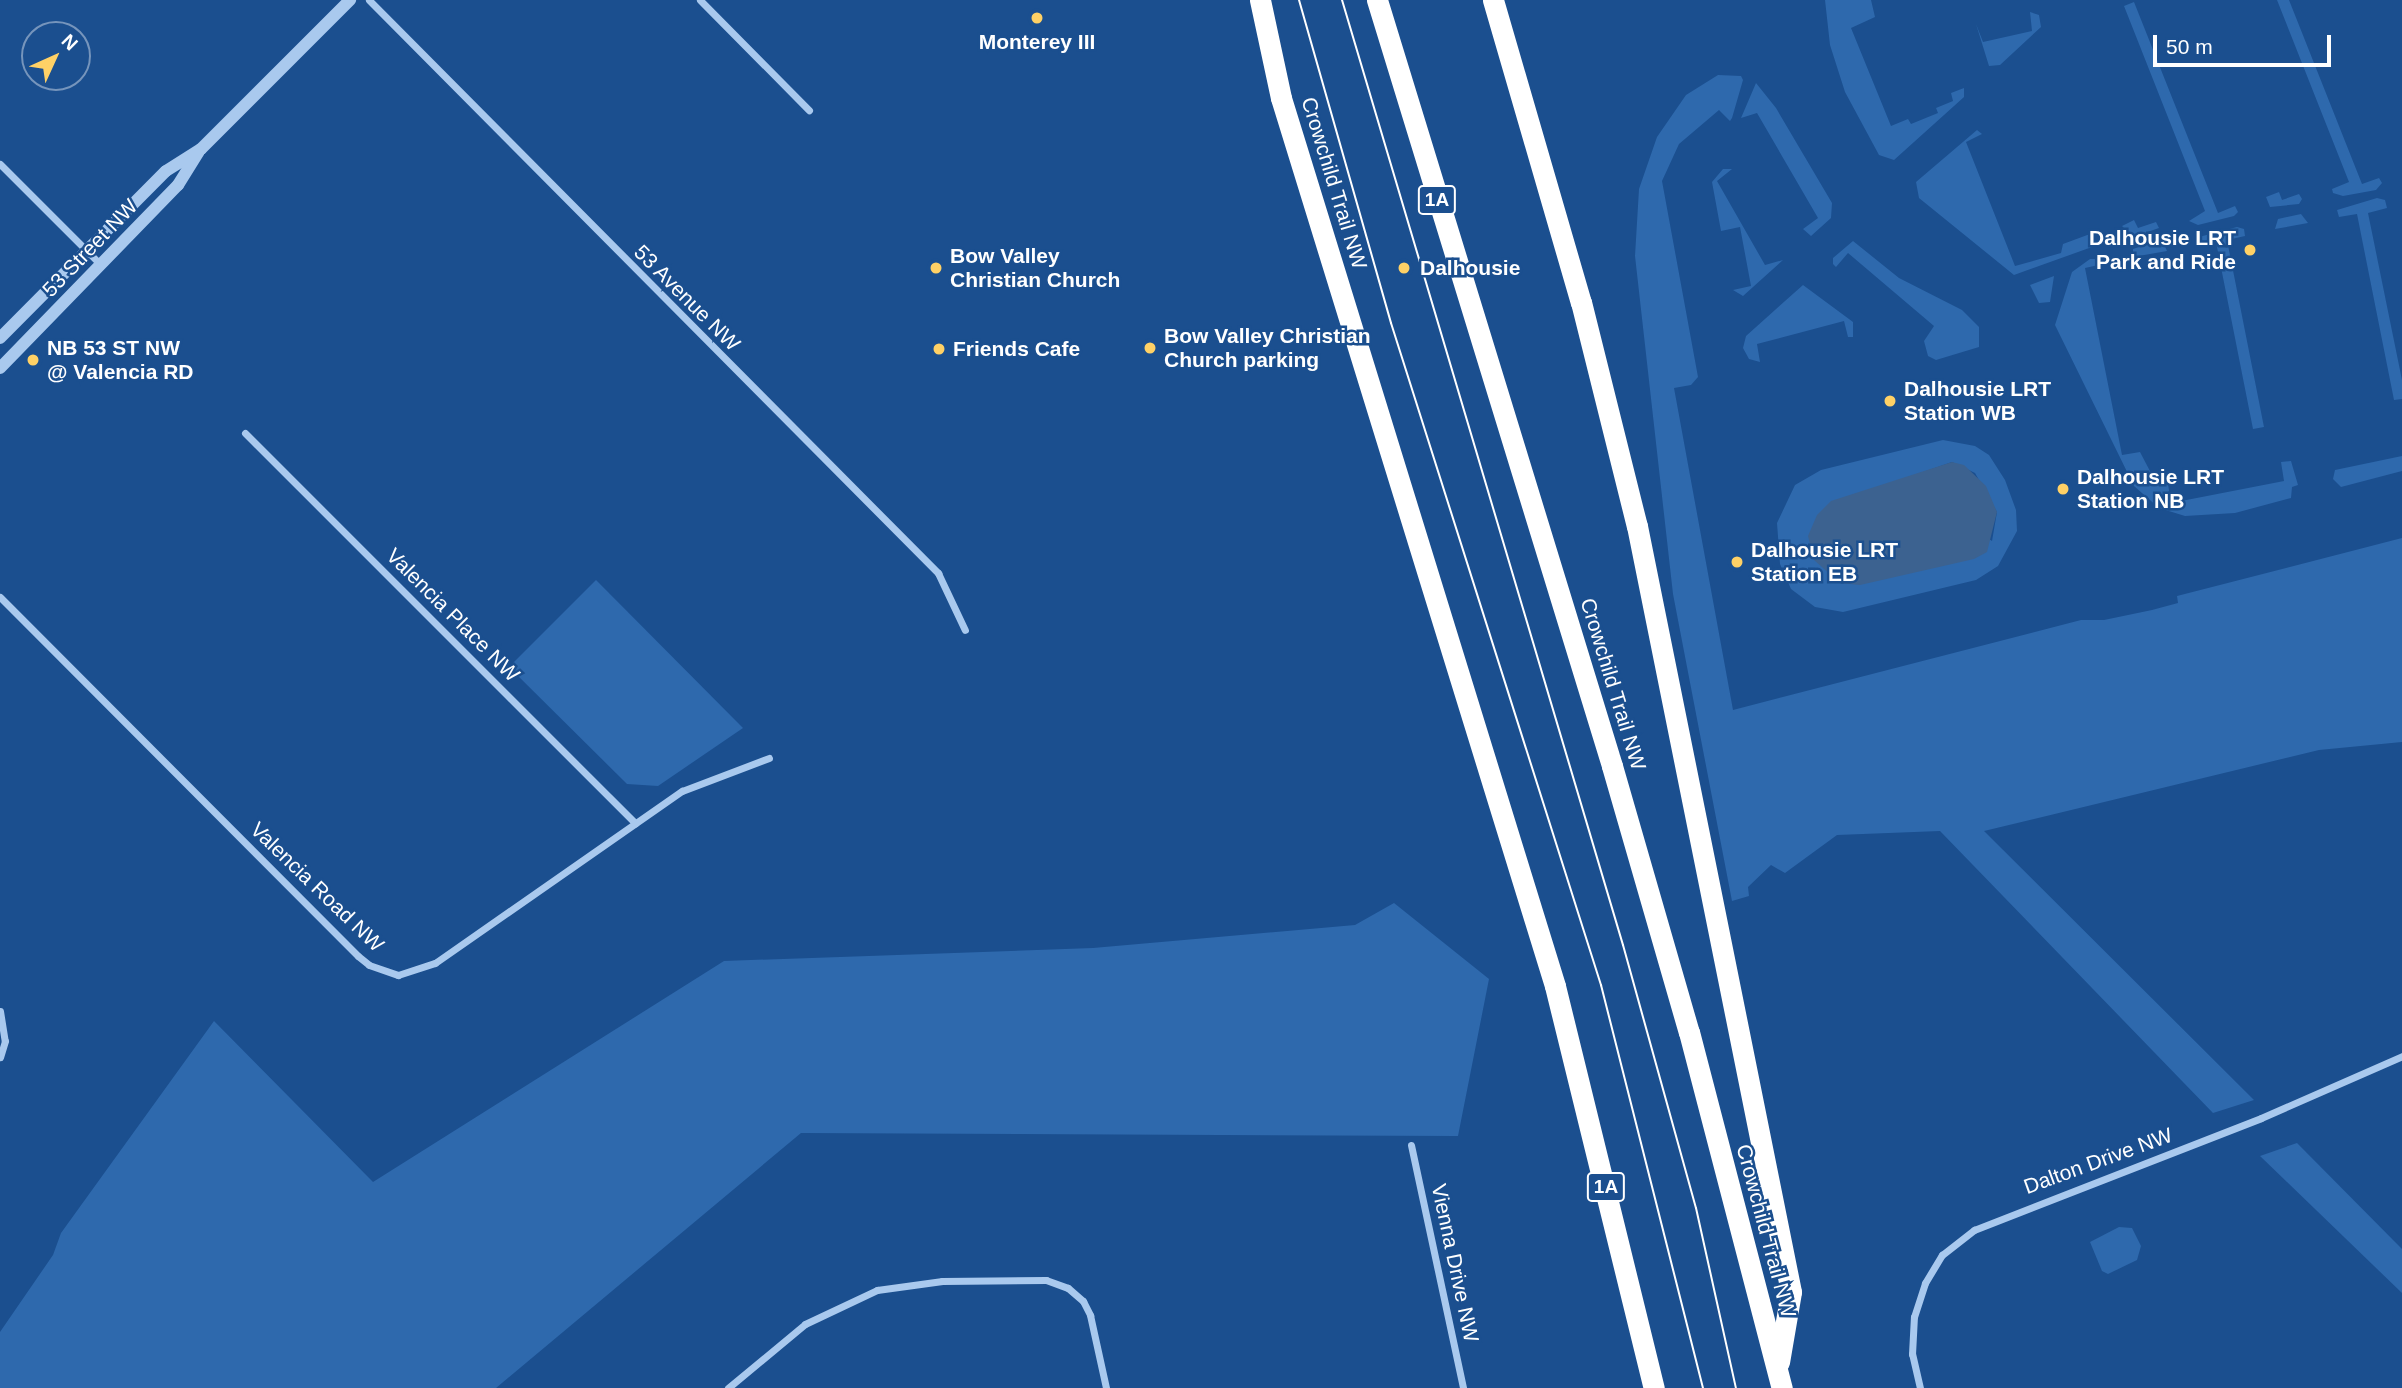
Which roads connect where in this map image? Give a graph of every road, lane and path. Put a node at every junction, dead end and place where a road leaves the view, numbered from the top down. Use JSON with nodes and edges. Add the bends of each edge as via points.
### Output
{"nodes":[{"id":1,"x":350,"y":0,"type":"edge"},
{"id":2,"x":369,"y":0,"type":"edge"},
{"id":3,"x":700,"y":0,"type":"edge"},
{"id":4,"x":1248,"y":0,"type":"edge"},
{"id":5,"x":1260,"y":0,"type":"edge"},
{"id":6,"x":1377,"y":0,"type":"edge"},
{"id":7,"x":1493,"y":0,"type":"edge"},
{"id":8,"x":1282,"y":98,"type":"junction"},
{"id":9,"x":809,"y":110,"type":"dead end"},
{"id":10,"x":201,"y":149,"type":"junction"},
{"id":11,"x":0,"y":164,"type":"edge"},
{"id":12,"x":87,"y":251,"type":"junction"},
{"id":13,"x":102,"y":265,"type":"junction"},
{"id":14,"x":0,"y":338,"type":"edge"},
{"id":15,"x":0,"y":368,"type":"edge"},
{"id":16,"x":245,"y":433,"type":"dead end"},
{"id":17,"x":0,"y":597,"type":"edge"},
{"id":18,"x":965,"y":630,"type":"dead end"},
{"id":19,"x":769,"y":758,"type":"dead end"},
{"id":20,"x":635,"y":823,"type":"junction"},
{"id":21,"x":0,"y":1011,"type":"edge"},
{"id":22,"x":2402,"y":1056,"type":"edge"},
{"id":23,"x":0,"y":1057,"type":"edge"},
{"id":24,"x":1411,"y":1145,"type":"dead end"},
{"id":25,"x":1780,"y":1378,"type":"edge"},
{"id":26,"x":728,"y":1388,"type":"edge"},
{"id":27,"x":1106,"y":1388,"type":"edge"},
{"id":28,"x":1464,"y":1388,"type":"edge"},
{"id":29,"x":1654,"y":1388,"type":"edge"},
{"id":30,"x":1920,"y":1388,"type":"edge"}],
"edges":[{"from":1,"to":10,"type":"street","name":"53 Street NW"},
{"from":2,"to":18,"type":"street","name":"53 Avenue NW","via":[[938,573]]},
{"from":3,"to":9,"type":"street"},
{"from":4,"to":8,"type":"highway"},
{"from":5,"to":8,"type":"highway","name":"Crowchild Trail NW","number":"1A"},
{"from":6,"to":25,"type":"highway","name":"Crowchild Trail NW","number":"1A","via":[[1616,779]]},
{"from":7,"to":25,"type":"highway","via":[[1581,302],[1637,526],[1791,1292]]},
{"from":8,"to":29,"type":"highway","name":"Crowchild Trail NW","number":"1A","via":[[1555,986]]},
{"from":10,"to":12,"type":"street","name":"53 Street NW","via":[[166,172]]},
{"from":10,"to":13,"type":"street","name":"53 Street NW","via":[[178,185]]},
{"from":11,"to":12,"type":"street"},
{"from":12,"to":13,"type":"street"},
{"from":12,"to":14,"type":"street","name":"53 Street NW"},
{"from":13,"to":15,"type":"street","name":"53 Street NW"},
{"from":16,"to":20,"type":"street","name":"Valencia Place NW"},
{"from":17,"to":20,"type":"street","name":"Valencia Road NW","via":[[349,946],[380,971],[398,975],[425,969]]},
{"from":19,"to":20,"type":"street","name":"Valencia Road NW","via":[[682,791]]},
{"from":21,"to":23,"type":"street","via":[[5,1041]]},
{"from":22,"to":30,"type":"street","name":"Dalton Drive NW","via":[[2261,1118],[1974,1230],[1942,1255],[1925,1283],[1913,1329],[1912,1354]]},
{"from":24,"to":28,"type":"street","name":"Vienna Drive NW"},
{"from":26,"to":27,"type":"street","via":[[805,1324],[877,1290],[942,1281],[1046,1280],[1068,1288],[1083,1301],[1093,1323]]}]}
